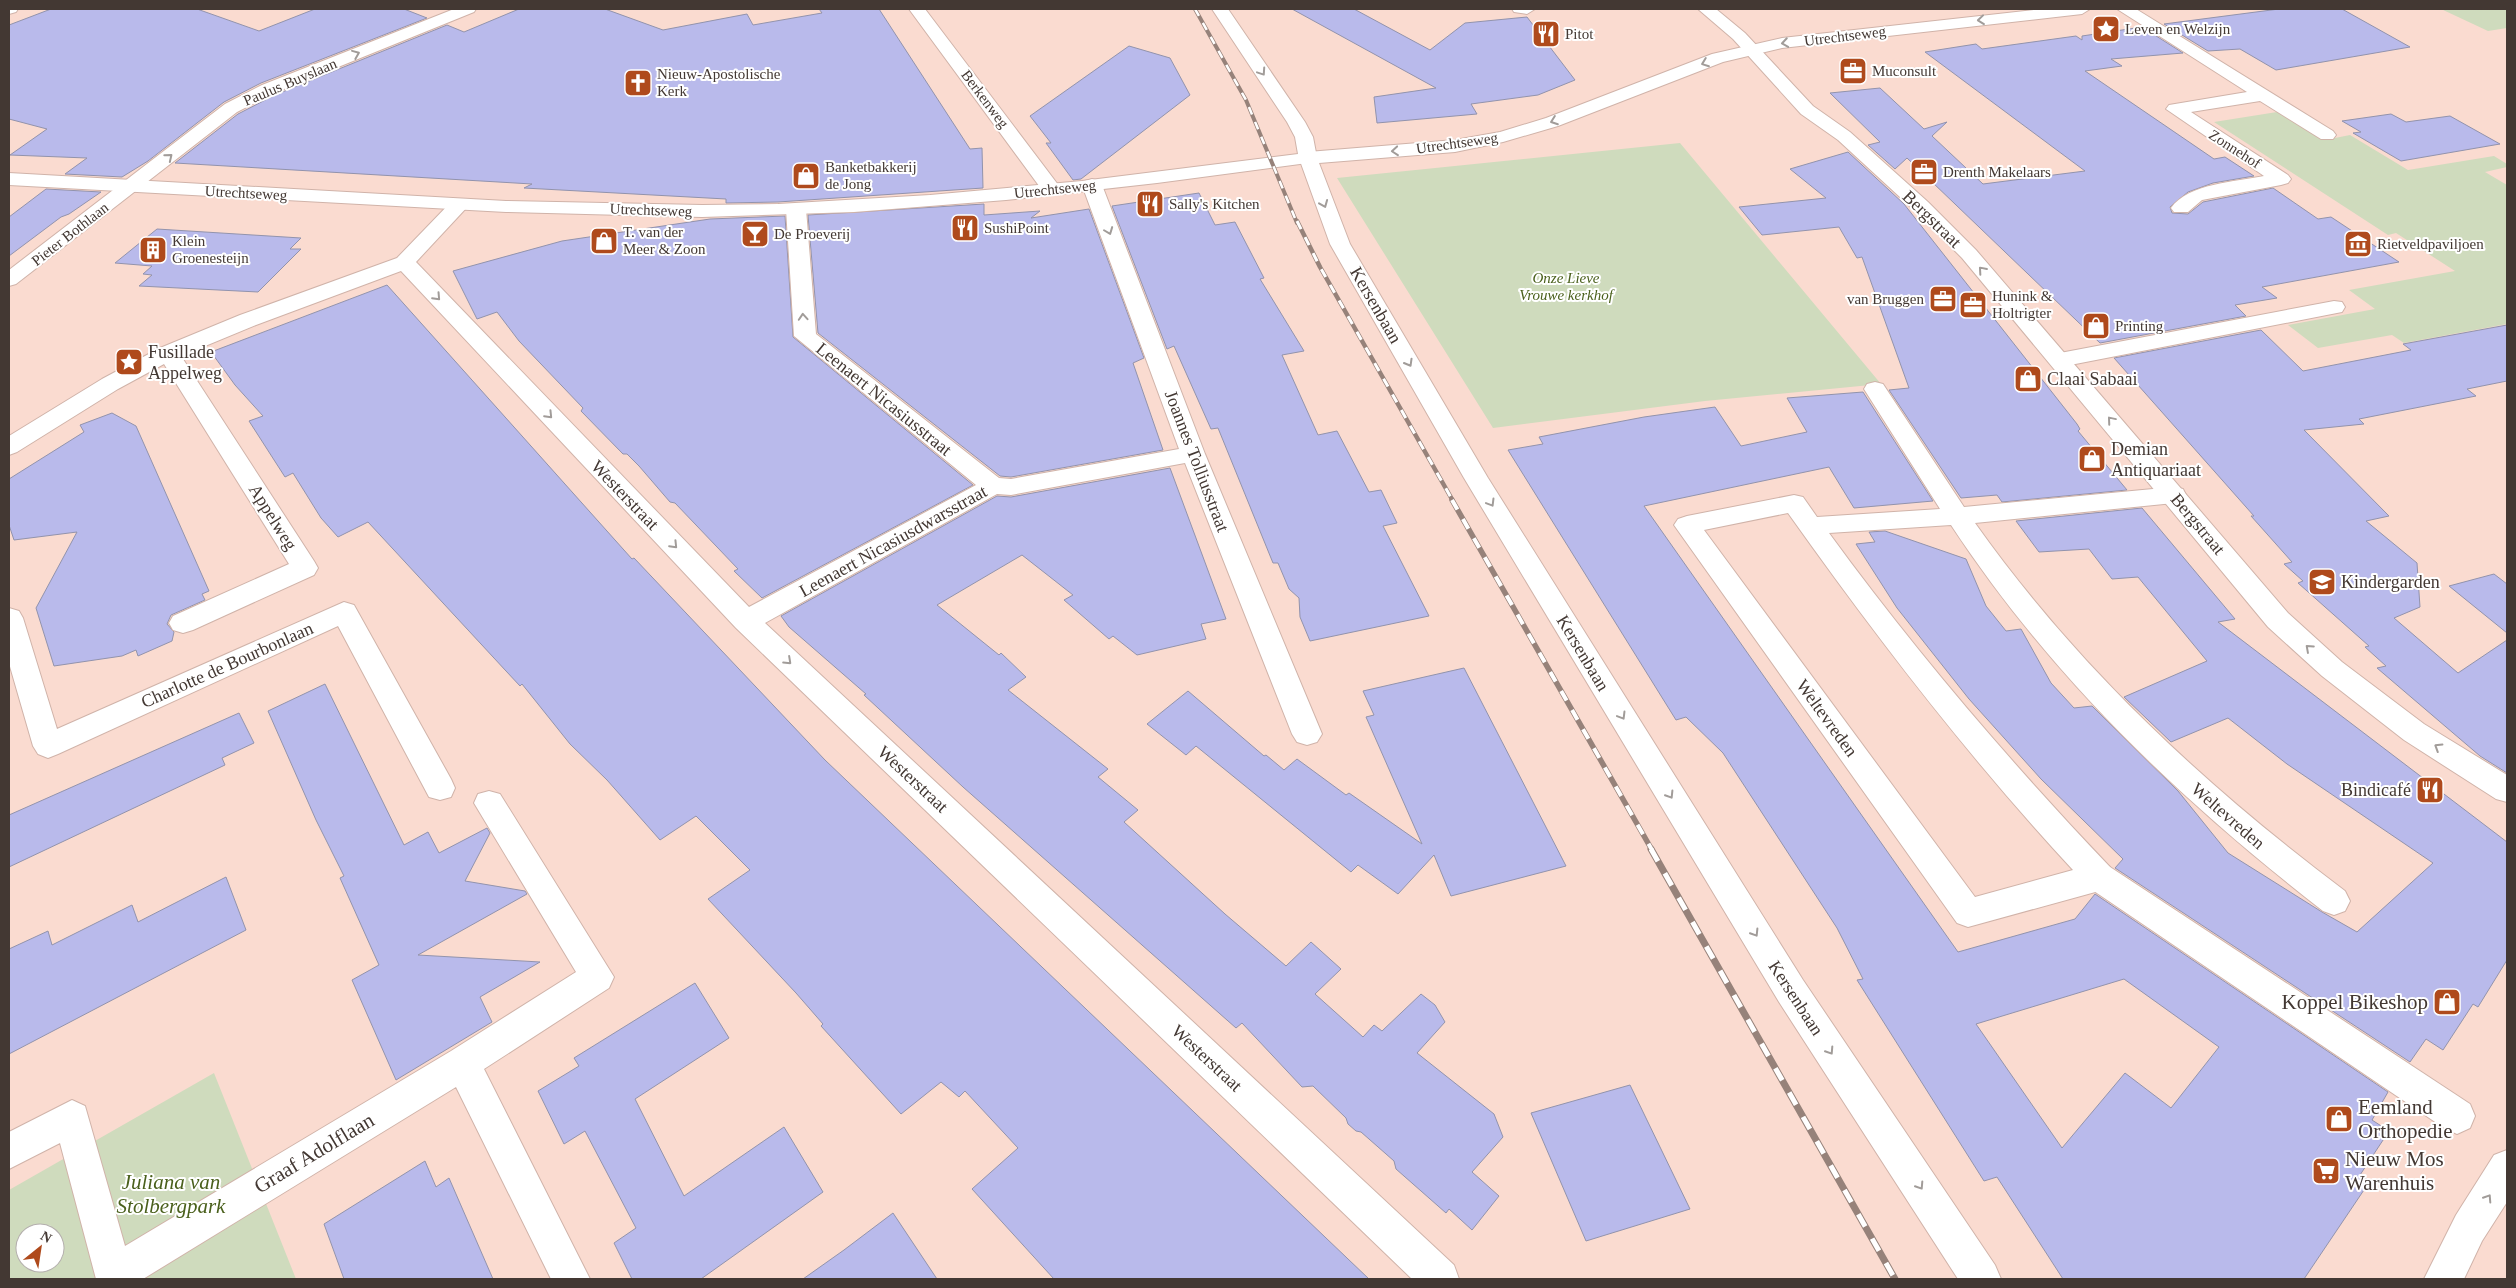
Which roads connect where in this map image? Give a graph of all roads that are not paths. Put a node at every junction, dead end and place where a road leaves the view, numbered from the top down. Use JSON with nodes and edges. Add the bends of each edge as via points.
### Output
{"nodes":[{"id":1,"x":468,"y":9,"type":"edge"},
{"id":2,"x":917,"y":9,"type":"edge"},
{"id":3,"x":1220,"y":9,"type":"edge"},
{"id":4,"x":1520,"y":9,"type":"edge"},
{"id":5,"x":1527,"y":9,"type":"edge"},
{"id":6,"x":1706,"y":9,"type":"edge"},
{"id":7,"x":2082,"y":9,"type":"edge"},
{"id":8,"x":2124,"y":9,"type":"edge"},
{"id":9,"x":1752,"y":51,"type":"junction"},
{"id":10,"x":2263,"y":94,"type":"junction"},
{"id":11,"x":2327,"y":135,"type":"dead end"},
{"id":12,"x":1308,"y":158,"type":"junction"},
{"id":13,"x":9,"y":179,"type":"edge"},
{"id":14,"x":1092,"y":185,"type":"junction"},
{"id":15,"x":131,"y":187,"type":"junction"},
{"id":16,"x":1052,"y":190,"type":"junction"},
{"id":17,"x":460,"y":204,"type":"junction"},
{"id":18,"x":796,"y":208,"type":"junction"},
{"id":19,"x":2181,"y":208,"type":"dead end"},
{"id":20,"x":404,"y":262,"type":"junction"},
{"id":21,"x":9,"y":280,"type":"edge"},
{"id":22,"x":2334,"y":307,"type":"dead end"},
{"id":23,"x":168,"y":353,"type":"junction"},
{"id":24,"x":2060,"y":360,"type":"junction"},
{"id":25,"x":1875,"y":389,"type":"dead end"},
{"id":26,"x":9,"y":447,"type":"edge"},
{"id":27,"x":1193,"y":454,"type":"junction"},
{"id":28,"x":992,"y":486,"type":"junction"},
{"id":29,"x":2174,"y":495,"type":"junction"},
{"id":30,"x":1957,"y":516,"type":"junction"},
{"id":31,"x":1810,"y":526,"type":"junction"},
{"id":32,"x":9,"y":618,"type":"edge"},
{"id":33,"x":746,"y":621,"type":"junction"},
{"id":34,"x":183,"y":623,"type":"dead end"},
{"id":35,"x":1307,"y":734,"type":"dead end"},
{"id":36,"x":440,"y":788,"type":"dead end"},
{"id":37,"x":2507,"y":790,"type":"edge"},
{"id":38,"x":489,"y":802,"type":"dead end"},
{"id":39,"x":2099,"y":877,"type":"junction"},
{"id":40,"x":2334,"y":900,"type":"dead end"},
{"id":41,"x":463,"y":1063,"type":"junction"},
{"id":42,"x":2457,"y":1116,"type":"dead end"},
{"id":43,"x":9,"y":1152,"type":"edge"},
{"id":44,"x":2507,"y":1168,"type":"edge"},
{"id":45,"x":114,"y":1277,"type":"edge"},
{"id":46,"x":571,"y":1279,"type":"edge"},
{"id":47,"x":1440,"y":1279,"type":"edge"},
{"id":48,"x":1981,"y":1279,"type":"edge"},
{"id":49,"x":2443,"y":1279,"type":"edge"}],
"edges":[{"from":15,"to":1,"type":"street","name":"Paulus Buyslaan","one_way":true,"via":[[231,108],[268,89]]},
{"from":2,"to":16,"type":"street","name":"Berkenweg"},
{"from":3,"to":12,"type":"street","name":"Kersenbaan","one_way":true,"via":[[1296,122],[1304,138]]},
{"from":4,"to":5,"type":"street"},
{"from":6,"to":9,"type":"street","name":"Bergstraat"},
{"from":7,"to":9,"type":"street","name":"Utrechtseweg","one_way":true,"via":[[1782,43]]},
{"from":8,"to":10,"type":"street"},
{"from":9,"to":12,"type":"street","name":"Utrechtseweg","one_way":true,"via":[[1718,58],[1503,138],[1455,146]]},
{"from":24,"to":9,"type":"street","name":"Bergstraat","one_way":true,"via":[[1969,254],[1844,136],[1807,110]]},
{"from":10,"to":11,"type":"street"},
{"from":10,"to":19,"type":"street","name":"Zonnehof","via":[[2175,109],[2281,179],[2196,195]]},
{"from":12,"to":14,"type":"street","name":"Utrechtseweg"},
{"from":12,"to":48,"type":"street","name":"Kersenbaan","one_way":true,"via":[[1340,244],[1481,486],[1791,992]]},
{"from":13,"to":15,"type":"street","name":"Utrechtseweg"},
{"from":14,"to":16,"type":"street","name":"Utrechtseweg"},
{"from":14,"to":27,"type":"street","name":"Joannes Tolliusstraat","one_way":true},
{"from":15,"to":17,"type":"street","name":"Utrechtseweg"},
{"from":15,"to":21,"type":"street","name":"Pieter Bothlaan"},
{"from":16,"to":18,"type":"street","name":"Utrechtseweg"},
{"from":17,"to":18,"type":"street","name":"Utrechtseweg","via":[[700,211]]},
{"from":17,"to":20,"type":"street"},
{"from":28,"to":18,"type":"street","name":"Leenaert Nicasiusstraat","one_way":true,"via":[[804,336]]},
{"from":20,"to":23,"type":"street"},
{"from":20,"to":33,"type":"street","name":"Westerstraat","one_way":true},
{"from":22,"to":24,"type":"street"},
{"from":23,"to":26,"type":"street","via":[[110,384]]},
{"from":23,"to":34,"type":"street","name":"Appelweg","via":[[305,568]]},
{"from":29,"to":24,"type":"street","name":"Bergstraat","one_way":true},
{"from":25,"to":30,"type":"street","name":"Weltevreden"},
{"from":27,"to":28,"type":"street","name":"Leenaert Nicasiusdwarsstraat","via":[[1011,487]]},
{"from":27,"to":35,"type":"street","name":"Joannes Tolliusstraat"},
{"from":28,"to":33,"type":"street","name":"Leenaert Nicasiusdwarsstraat"},
{"from":29,"to":30,"type":"street"},
{"from":37,"to":29,"type":"street","name":"Bergstraat","one_way":true,"via":[[2414,732],[2332,669],[2278,620]]},
{"from":30,"to":31,"type":"street"},
{"from":30,"to":40,"type":"street","name":"Weltevreden","via":[[2069,662],[2130,727],[2214,806]]},
{"from":31,"to":39,"type":"street","name":"Weltevreden","via":[[1915,667],[2043,819]]},
{"from":31,"to":39,"type":"street","name":"Weltevreden","via":[[1794,503],[1687,525],[1968,913]]},
{"from":32,"to":36,"type":"street","name":"Charlotte de Bourbonlaan","via":[[48,746],[344,612]]},
{"from":33,"to":47,"type":"street","name":"Westerstraat","one_way":true},
{"from":38,"to":41,"type":"street","name":"Graaf Adolflaan","via":[[597,977]]},
{"from":39,"to":42,"type":"street","name":"Weltevreden"},
{"from":41,"to":45,"type":"street","name":"Graaf Adolflaan"},
{"from":41,"to":46,"type":"street"},
{"from":43,"to":45,"type":"street","via":[[72,1118]]},
{"from":49,"to":44,"type":"street","one_way":true,"via":[[2469,1228]]}]}
